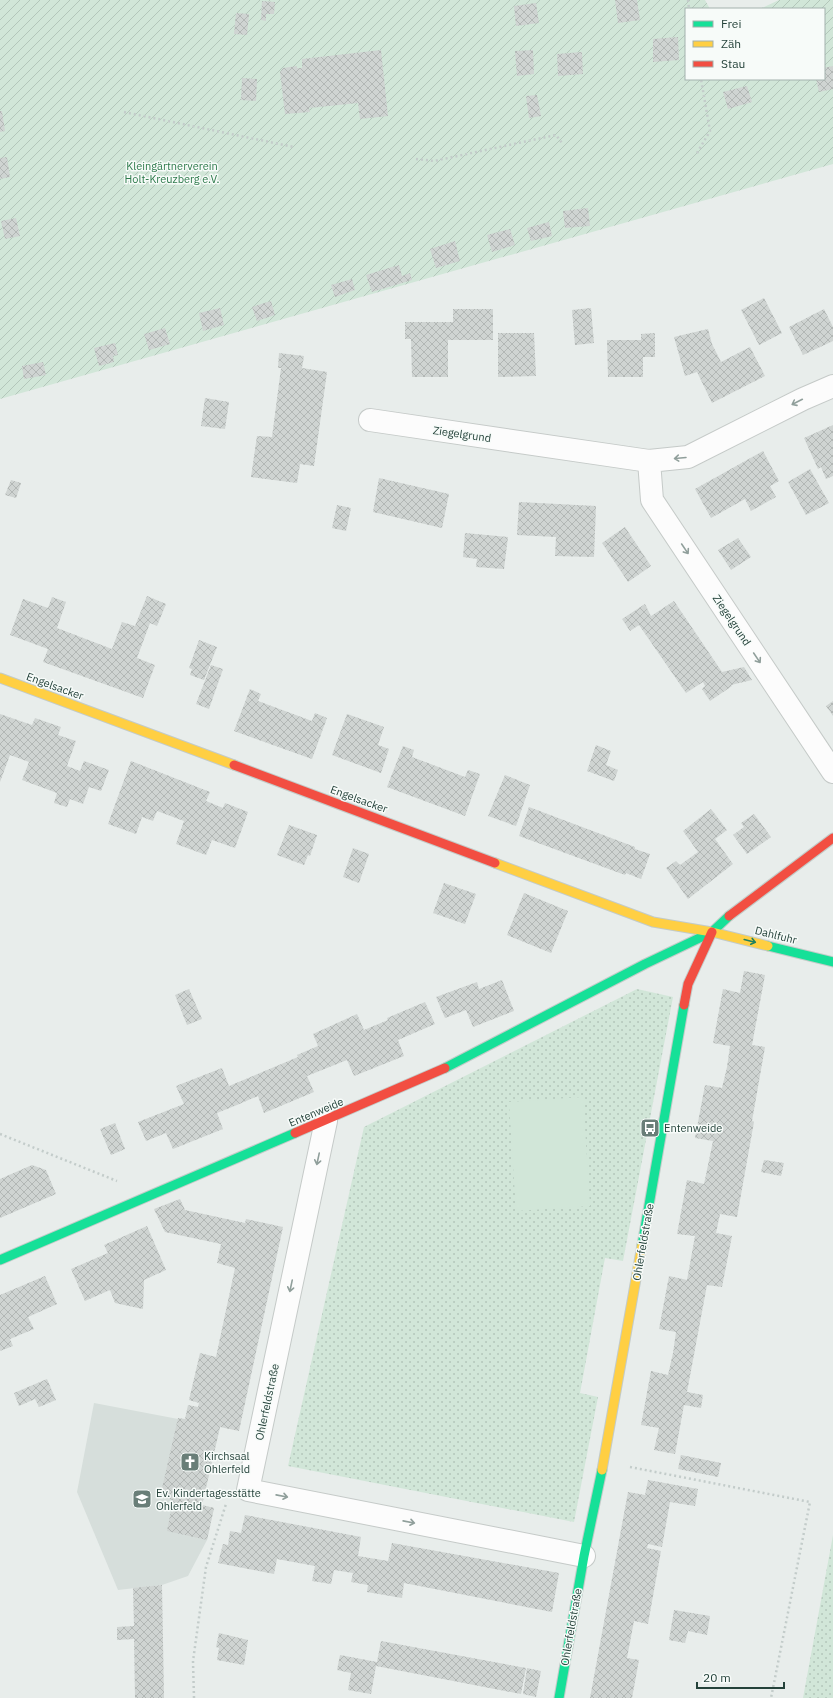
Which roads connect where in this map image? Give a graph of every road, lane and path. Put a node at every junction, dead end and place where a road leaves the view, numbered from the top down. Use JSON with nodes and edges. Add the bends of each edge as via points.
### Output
{"nodes":[{"id":1,"x":701,"y":80,"type":"edge"},
{"id":2,"x":124,"y":112,"type":"dead end"},
{"id":3,"x":562,"y":144,"type":"dead end"},
{"id":4,"x":294,"y":147,"type":"dead end"},
{"id":5,"x":697,"y":153,"type":"dead end"},
{"id":6,"x":416,"y":160,"type":"dead end"},
{"id":7,"x":833,"y":386,"type":"edge"},
{"id":8,"x":370,"y":420,"type":"dead end"},
{"id":9,"x":649,"y":461,"type":"junction"},
{"id":10,"x":0,"y":678,"type":"edge"},
{"id":11,"x":833,"y":772,"type":"edge"},
{"id":12,"x":833,"y":838,"type":"edge"},
{"id":13,"x":712,"y":932,"type":"junction"},
{"id":14,"x":833,"y":962,"type":"edge"},
{"id":15,"x":326,"y":1121,"type":"junction"},
{"id":16,"x":0,"y":1134,"type":"edge"},
{"id":17,"x":152,"y":1195,"type":"junction"},
{"id":18,"x":0,"y":1260,"type":"edge"},
{"id":19,"x":604,"y":1461,"type":"junction"},
{"id":20,"x":248,"y":1490,"type":"junction"},
{"id":21,"x":584,"y":1556,"type":"junction"},
{"id":22,"x":194,"y":1698,"type":"edge"},
{"id":23,"x":558,"y":1698,"type":"edge"},
{"id":24,"x":771,"y":1698,"type":"edge"}],
"edges":[{"from":1,"to":5,"type":"path","via":[[710,131]]},
{"from":2,"to":4,"type":"path"},
{"from":3,"to":6,"type":"path","via":[[556,135],[434,161]]},
{"from":7,"to":9,"type":"street","name":"Ziegelgrund","one_way":true,"via":[[688,457]]},
{"from":8,"to":9,"type":"street","name":"Ziegelgrund"},
{"from":9,"to":11,"type":"street","name":"Ziegelgrund","one_way":true,"via":[[652,500]]},
{"from":10,"to":13,"type":"street","name":"Engelsacker","via":[[652,922]]},
{"from":12,"to":13,"type":"street","name":"Entenweide","via":[[732,913]]},
{"from":13,"to":14,"type":"street","name":"Dahlfuhr","one_way":true},
{"from":13,"to":15,"type":"street","name":"Entenweide","via":[[645,964],[455,1064]]},
{"from":13,"to":19,"type":"street","name":"Ohlerfeldstraße","via":[[688,984]]},
{"from":15,"to":17,"type":"street","name":"Entenweide"},
{"from":15,"to":20,"type":"street","name":"Ohlerfeldstraße","one_way":true},
{"from":16,"to":17,"type":"path"},
{"from":17,"to":18,"type":"street","name":"Entenweide"},
{"from":19,"to":21,"type":"street","name":"Ohlerfeldstraße"},
{"from":19,"to":24,"type":"path","via":[[810,1502]]},
{"from":20,"to":21,"type":"street","one_way":true},
{"from":20,"to":22,"type":"path","via":[[226,1504],[206,1567],[193,1661]]},
{"from":21,"to":23,"type":"street","name":"Ohlerfeldstraße"}]}
